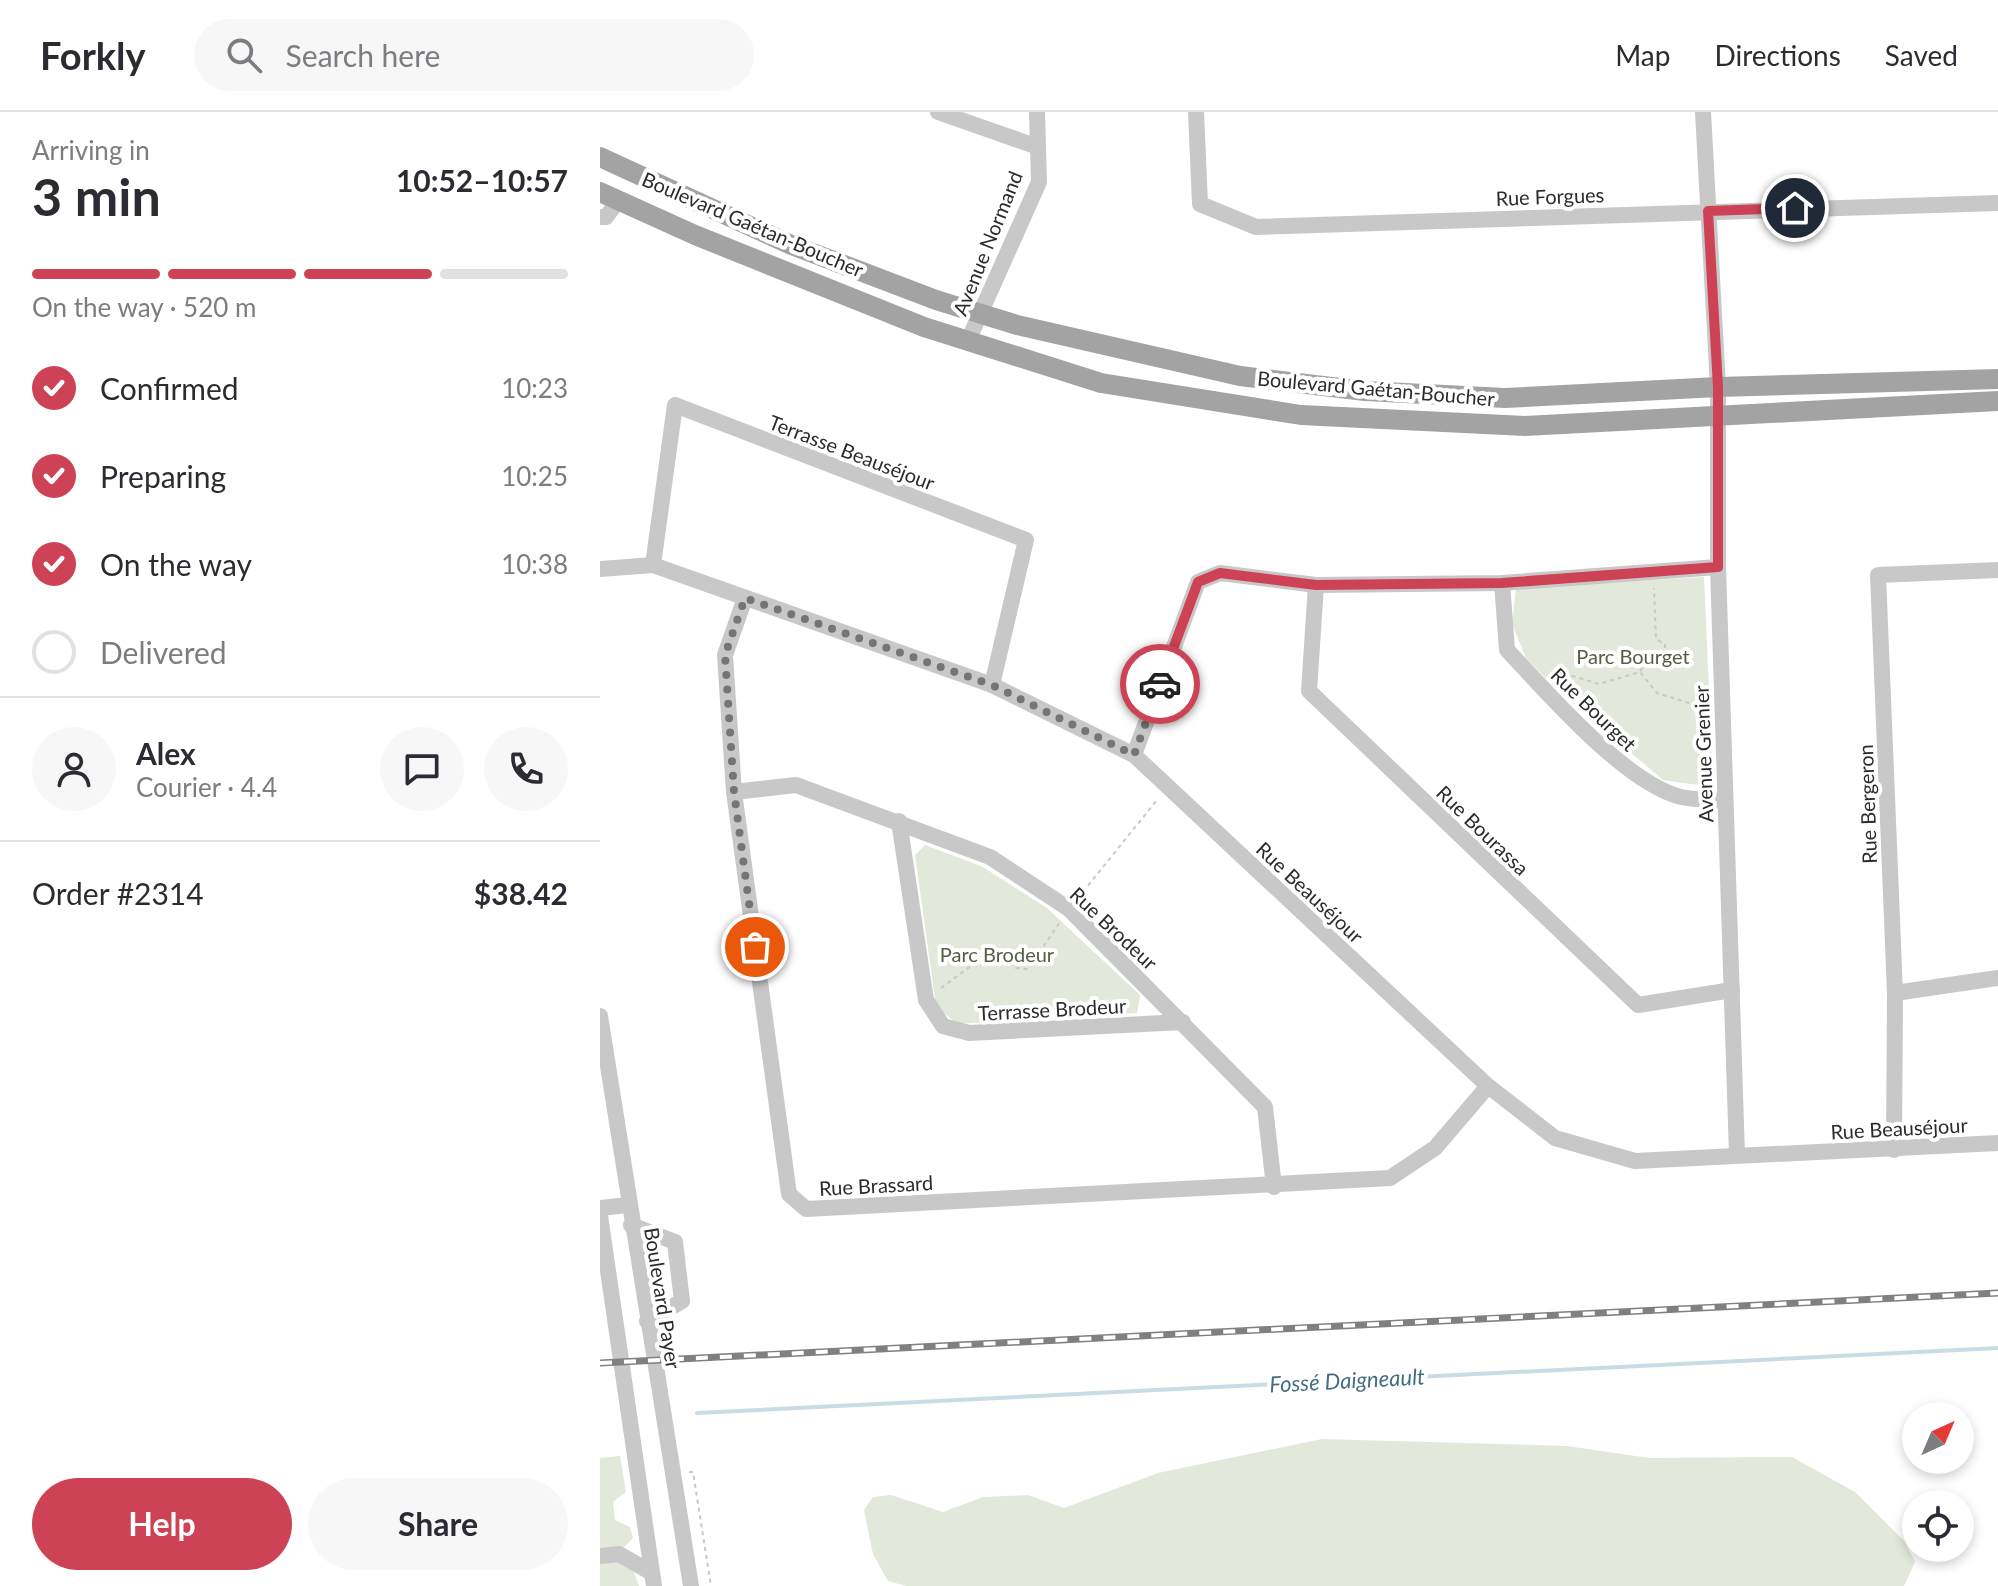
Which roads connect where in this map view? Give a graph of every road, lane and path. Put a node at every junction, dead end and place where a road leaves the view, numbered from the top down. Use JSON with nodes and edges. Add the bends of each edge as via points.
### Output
{"nodes":[{"id":1,"x":938,"y":112,"type":"edge"},
{"id":2,"x":1037,"y":112,"type":"edge"},
{"id":3,"x":1196,"y":112,"type":"edge"},
{"id":4,"x":1703,"y":112,"type":"edge"},
{"id":5,"x":1038,"y":147,"type":"junction"},
{"id":6,"x":600,"y":157,"type":"edge"},
{"id":7,"x":609,"y":197,"type":"edge"},
{"id":8,"x":1998,"y":203,"type":"edge"},
{"id":9,"x":1708,"y":211,"type":"junction"},
{"id":10,"x":600,"y":217,"type":"edge"},
{"id":11,"x":982,"y":312,"type":"junction"},
{"id":12,"x":968,"y":341,"type":"junction"},
{"id":13,"x":1998,"y":379,"type":"edge"},
{"id":14,"x":1718,"y":387,"type":"junction"},
{"id":15,"x":1998,"y":401,"type":"edge"},
{"id":16,"x":1715,"y":414,"type":"junction"},
{"id":17,"x":653,"y":565,"type":"junction"},
{"id":18,"x":1718,"y":567,"type":"junction"},
{"id":19,"x":600,"y":569,"type":"edge"},
{"id":20,"x":1998,"y":570,"type":"edge"},
{"id":21,"x":1653,"y":572,"type":"junction"},
{"id":22,"x":1502,"y":583,"type":"junction"},
{"id":23,"x":1316,"y":585,"type":"junction"},
{"id":24,"x":745,"y":598,"type":"junction"},
{"id":25,"x":1640,"y":672,"type":"junction"},
{"id":26,"x":992,"y":685,"type":"junction"},
{"id":27,"x":1543,"y":687,"type":"junction"},
{"id":28,"x":1722,"y":713,"type":"junction"},
{"id":29,"x":1134,"y":755,"type":"junction"},
{"id":30,"x":1168,"y":786,"type":"junction"},
{"id":31,"x":734,"y":792,"type":"junction"},
{"id":32,"x":1725,"y":801,"type":"junction"},
{"id":33,"x":899,"y":821,"type":"junction"},
{"id":34,"x":1069,"y":909,"type":"junction"},
{"id":35,"x":1998,"y":978,"type":"edge"},
{"id":36,"x":1732,"y":990,"type":"junction"},
{"id":37,"x":1895,"y":993,"type":"junction"},
{"id":38,"x":926,"y":1000,"type":"junction"},
{"id":39,"x":600,"y":1016,"type":"edge"},
{"id":40,"x":1183,"y":1022,"type":"junction"},
{"id":41,"x":1488,"y":1086,"type":"junction"},
{"id":42,"x":1998,"y":1143,"type":"edge"},
{"id":43,"x":1894,"y":1150,"type":"junction"},
{"id":44,"x":1737,"y":1155,"type":"junction"},
{"id":45,"x":1274,"y":1187,"type":"junction"},
{"id":46,"x":628,"y":1205,"type":"junction"},
{"id":47,"x":600,"y":1208,"type":"edge"},
{"id":48,"x":600,"y":1216,"type":"edge"},
{"id":49,"x":631,"y":1225,"type":"junction"},
{"id":50,"x":647,"y":1321,"type":"junction"},
{"id":51,"x":672,"y":1473,"type":"junction"},
{"id":52,"x":600,"y":1556,"type":"edge"},
{"id":53,"x":653,"y":1580,"type":"edge"},
{"id":54,"x":691,"y":1586,"type":"edge"},
{"id":55,"x":711,"y":1586,"type":"edge"}],
"edges":[{"from":1,"to":5,"type":"street"},
{"from":2,"to":5,"type":"street","name":"Avenue Normand"},
{"from":3,"to":9,"type":"street","name":"Rue Forgues","via":[[1200,204],[1256,227]]},
{"from":4,"to":9,"type":"street","name":"Avenue Grenier"},
{"from":5,"to":11,"type":"street","name":"Avenue Normand","via":[[1039,182]]},
{"from":6,"to":11,"type":"main road","name":"Boulevard Gaétan-Boucher","via":[[789,244]]},
{"from":7,"to":10,"type":"street","via":[[606,217]]},
{"from":7,"to":12,"type":"main road","name":"Boulevard Gaétan-Boucher"},
{"from":8,"to":9,"type":"street","name":"Rue Forgues"},
{"from":9,"to":14,"type":"street","name":"Avenue Grenier"},
{"from":11,"to":12,"type":"street","name":"Avenue Normand"},
{"from":11,"to":14,"type":"main road","name":"Boulevard Gaétan-Boucher","via":[[1017,325],[1240,376],[1365,391],[1505,398]]},
{"from":12,"to":16,"type":"main road","name":"Boulevard Gaétan-Boucher","via":[[1101,383],[1301,415],[1525,426]]},
{"from":13,"to":14,"type":"main road","name":"Boulevard Gaétan-Boucher"},
{"from":14,"to":16,"type":"street","name":"Avenue Grenier"},
{"from":15,"to":16,"type":"main road","name":"Boulevard Gaétan-Boucher"},
{"from":16,"to":18,"type":"street","name":"Avenue Grenier"},
{"from":17,"to":19,"type":"street","name":"Rue Beauséjour"},
{"from":17,"to":24,"type":"street","name":"Rue Beauséjour"},
{"from":17,"to":26,"type":"street","name":"Terrasse Beauséjour","via":[[675,405],[1026,540]]},
{"from":18,"to":21,"type":"street"},
{"from":18,"to":28,"type":"street","name":"Avenue Grenier"},
{"from":20,"to":37,"type":"street","name":"Rue Bergeron","via":[[1878,575]]},
{"from":21,"to":22,"type":"street"},
{"from":21,"to":25,"type":"path","via":[[1656,639],[1665,644],[1665,656]]},
{"from":22,"to":23,"type":"street"},
{"from":22,"to":27,"type":"street","name":"Rue Bourget","via":[[1507,650]]},
{"from":23,"to":29,"type":"street","via":[[1220,573],[1198,582]]},
{"from":23,"to":36,"type":"street","name":"Rue Bourassa","via":[[1309,691],[1638,1005]]},
{"from":24,"to":26,"type":"street","name":"Rue Beauséjour"},
{"from":24,"to":31,"type":"street","name":"Rue Brassard","via":[[725,655]]},
{"from":25,"to":27,"type":"path","via":[[1599,684],[1561,676]]},
{"from":25,"to":28,"type":"path","via":[[1657,693]]},
{"from":26,"to":29,"type":"street","name":"Rue Beauséjour"},
{"from":27,"to":32,"type":"street","name":"Rue Bourget","via":[[1633,774],[1680,797]]},
{"from":28,"to":32,"type":"street","name":"Avenue Grenier"},
{"from":29,"to":30,"type":"street","name":"Rue Beauséjour"},
{"from":30,"to":34,"type":"path"},
{"from":30,"to":41,"type":"street","name":"Rue Beauséjour"},
{"from":31,"to":33,"type":"street","name":"Rue Brodeur","via":[[796,785]]},
{"from":31,"to":45,"type":"street","name":"Rue Brassard","via":[[789,1194],[806,1209]]},
{"from":32,"to":36,"type":"street","name":"Avenue Grenier"},
{"from":33,"to":34,"type":"street","name":"Rue Brodeur","via":[[990,857]]},
{"from":33,"to":38,"type":"street"},
{"from":34,"to":38,"type":"path","via":[[1028,969],[1015,968],[997,947],[985,957],[972,956],[971,966]]},
{"from":34,"to":40,"type":"street","name":"Rue Brodeur"},
{"from":35,"to":37,"type":"street"},
{"from":36,"to":44,"type":"street","name":"Avenue Grenier"},
{"from":37,"to":43,"type":"street","name":"Rue Bergeron"},
{"from":38,"to":40,"type":"street","name":"Terrasse Brodeur","via":[[943,1026],[969,1033]]},
{"from":39,"to":46,"type":"street","name":"Boulevard Payer"},
{"from":40,"to":45,"type":"street","name":"Rue Brodeur","via":[[1265,1107]]},
{"from":41,"to":44,"type":"street","name":"Rue Beauséjour","via":[[1555,1138],[1635,1161]]},
{"from":41,"to":45,"type":"street","name":"Rue Brassard","via":[[1435,1148],[1390,1178]]},
{"from":42,"to":43,"type":"street","name":"Rue Beauséjour"},
{"from":43,"to":44,"type":"street","name":"Rue Beauséjour"},
{"from":46,"to":47,"type":"street"},
{"from":46,"to":49,"type":"street","name":"Boulevard Payer"},
{"from":48,"to":53,"type":"street"},
{"from":49,"to":50,"type":"street","name":"Boulevard Payer"},
{"from":49,"to":50,"type":"street","via":[[675,1242],[682,1301]]},
{"from":50,"to":51,"type":"street","name":"Boulevard Payer"},
{"from":51,"to":54,"type":"street","name":"Boulevard Payer"},
{"from":51,"to":55,"type":"path","via":[[693,1472]]},
{"from":52,"to":53,"type":"street","via":[[619,1554]]}]}
